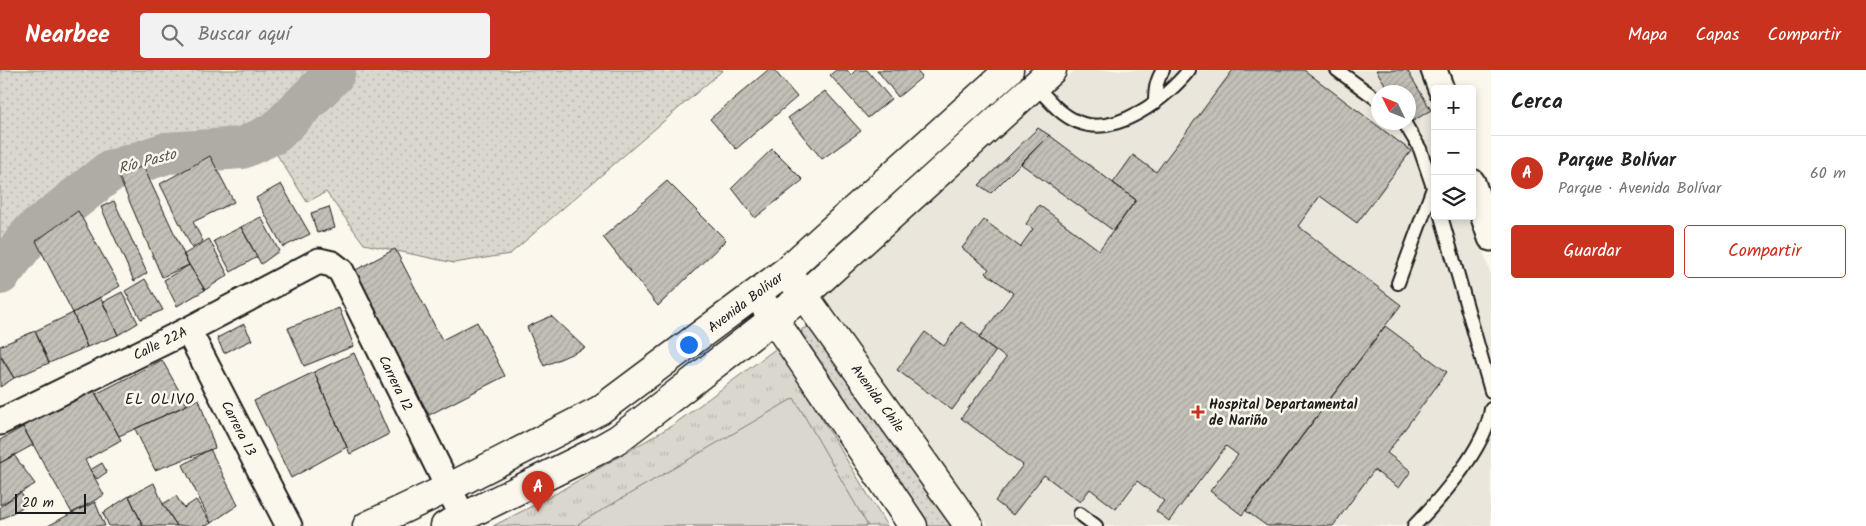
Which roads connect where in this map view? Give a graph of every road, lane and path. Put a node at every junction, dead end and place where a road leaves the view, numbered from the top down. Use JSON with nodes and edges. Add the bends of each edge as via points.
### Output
{"nodes":[{"id":1,"x":1009,"y":70,"type":"edge"},
{"id":2,"x":1163,"y":70,"type":"edge"},
{"id":3,"x":1189,"y":70,"type":"edge"},
{"id":4,"x":1337,"y":70,"type":"edge"},
{"id":5,"x":1434,"y":70,"type":"edge"},
{"id":6,"x":1043,"y":78,"type":"edge"},
{"id":7,"x":1440,"y":85,"type":"edge"},
{"id":8,"x":1371,"y":95,"type":"edge"},
{"id":9,"x":1155,"y":103,"type":"junction"},
{"id":10,"x":1409,"y":130,"type":"edge"},
{"id":11,"x":1431,"y":182,"type":"edge"},
{"id":12,"x":1476,"y":194,"type":"edge"},
{"id":13,"x":1431,"y":199,"type":"edge"},
{"id":14,"x":1442,"y":220,"type":"edge"},
{"id":15,"x":1491,"y":238,"type":"edge"},
{"id":16,"x":319,"y":261,"type":"joint"},
{"id":17,"x":786,"y":271,"type":"junction"},
{"id":18,"x":1398,"y":283,"type":"dead end"},
{"id":19,"x":756,"y":294,"type":"junction"},
{"id":20,"x":804,"y":295,"type":"junction"},
{"id":21,"x":775,"y":318,"type":"junction"},
{"id":22,"x":188,"y":330,"type":"junction"},
{"id":23,"x":1491,"y":391,"type":"edge"},
{"id":24,"x":1491,"y":409,"type":"edge"},
{"id":25,"x":0,"y":422,"type":"edge"},
{"id":26,"x":448,"y":488,"type":"junction"},
{"id":27,"x":1080,"y":514,"type":"dead end"},
{"id":28,"x":454,"y":522,"type":"edge"},
{"id":29,"x":289,"y":526,"type":"edge"},
{"id":30,"x":367,"y":526,"type":"edge"},
{"id":31,"x":913,"y":526,"type":"edge"},
{"id":32,"x":969,"y":526,"type":"edge"},
{"id":33,"x":1096,"y":526,"type":"edge"},
{"id":34,"x":1414,"y":526,"type":"edge"}],
"edges":[{"from":1,"to":17,"type":"main road","name":"Avenida Bolívar"},
{"from":2,"to":9,"type":"lane","via":[[1157,80]]},
{"from":3,"to":9,"type":"lane"},
{"from":4,"to":8,"type":"lane"},
{"from":5,"to":7,"type":"street"},
{"from":6,"to":9,"type":"lane","via":[[1060,112],[1086,125],[1102,126],[1115,122]]},
{"from":6,"to":20,"type":"main road"},
{"from":10,"to":11,"type":"lane","via":[[1420,149]]},
{"from":12,"to":15,"type":"street"},
{"from":13,"to":18,"type":"lane"},
{"from":14,"to":23,"type":"lane"},
{"from":16,"to":22,"type":"street","name":"Calle 22A"},
{"from":16,"to":26,"type":"street","name":"Carrera 12","via":[[332,264],[341,272]]},
{"from":17,"to":19,"type":"main road","name":"Avenida Bolívar"},
{"from":17,"to":20,"type":"main road","name":"Avenida Chile"},
{"from":19,"to":21,"type":"main road"},
{"from":19,"to":26,"type":"main road","name":"Avenida Bolívar","via":[[600,410]]},
{"from":20,"to":21,"type":"main road"},
{"from":20,"to":32,"type":"main road","name":"Avenida Chile"},
{"from":21,"to":28,"type":"main road","via":[[618,439]]},
{"from":21,"to":31,"type":"main road"},
{"from":22,"to":25,"type":"street","name":"Calle 22A"},
{"from":22,"to":29,"type":"street","name":"Carrera 13"},
{"from":24,"to":34,"type":"lane","via":[[1484,433],[1470,456]]},
{"from":26,"to":28,"type":"street","name":"Carrera 12"},
{"from":26,"to":30,"type":"main road","name":"Avenida Bolívar"},
{"from":27,"to":33,"type":"lane"}]}
